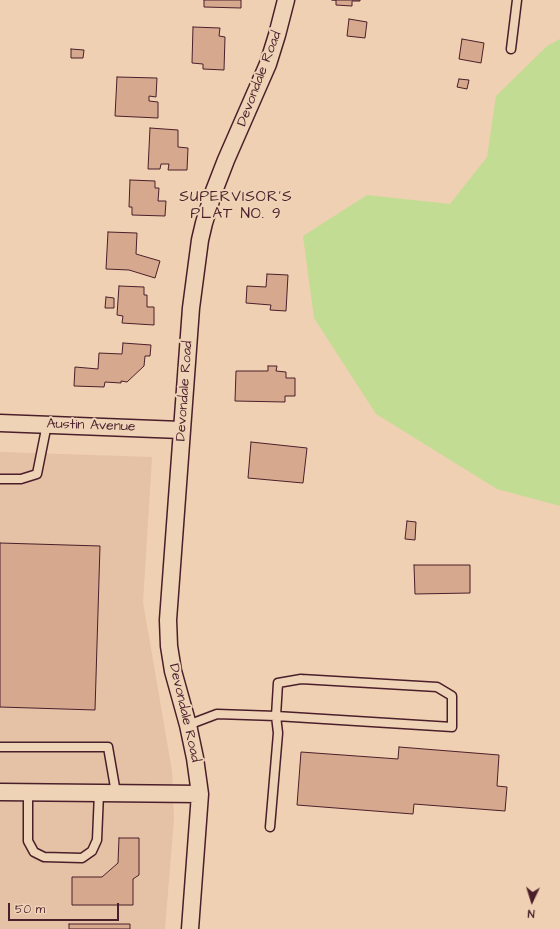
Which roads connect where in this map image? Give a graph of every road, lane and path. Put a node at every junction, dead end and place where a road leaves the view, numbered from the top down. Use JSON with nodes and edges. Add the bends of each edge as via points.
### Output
{"nodes":[{"id":1,"x":286,"y":0,"type":"edge"},
{"id":2,"x":517,"y":0,"type":"edge"},
{"id":3,"x":511,"y":49,"type":"dead end"},
{"id":4,"x":0,"y":423,"type":"edge"},
{"id":5,"x":47,"y":424,"type":"junction"},
{"id":6,"x":182,"y":430,"type":"junction"},
{"id":7,"x":0,"y":479,"type":"edge"},
{"id":8,"x":276,"y":716,"type":"junction"},
{"id":9,"x":188,"y":725,"type":"junction"},
{"id":10,"x":0,"y":747,"type":"edge"},
{"id":11,"x":0,"y":792,"type":"edge"},
{"id":12,"x":28,"y":792,"type":"junction"},
{"id":13,"x":99,"y":793,"type":"junction"},
{"id":14,"x":116,"y":793,"type":"junction"},
{"id":15,"x":200,"y":794,"type":"junction"},
{"id":16,"x":270,"y":827,"type":"dead end"},
{"id":17,"x":190,"y":929,"type":"edge"}],
"edges":[{"from":1,"to":6,"type":"street","name":"Devondale Road","via":[[268,64],[221,172],[204,223],[194,277]]},
{"from":2,"to":3,"type":"lane"},
{"from":4,"to":5,"type":"street","name":"Austin Avenue"},
{"from":5,"to":6,"type":"street","name":"Austin Avenue"},
{"from":5,"to":7,"type":"lane","via":[[37,474],[21,479]]},
{"from":6,"to":9,"type":"street","name":"Devondale Road","via":[[168,620],[173,671]]},
{"from":8,"to":8,"type":"lane","via":[[278,683],[301,679],[437,687],[452,696],[452,727]]},
{"from":8,"to":9,"type":"lane","via":[[217,714]]},
{"from":8,"to":16,"type":"lane","via":[[278,733]]},
{"from":9,"to":15,"type":"street","name":"Devondale Road"},
{"from":10,"to":14,"type":"lane","via":[[108,747]]},
{"from":11,"to":12,"type":"street"},
{"from":12,"to":13,"type":"street"},
{"from":12,"to":13,"type":"lane","via":[[28,841],[34,852],[44,857],[82,858],[92,851],[97,840]]},
{"from":13,"to":14,"type":"street"},
{"from":14,"to":15,"type":"street"},
{"from":15,"to":17,"type":"street","name":"Devondale Road"}]}
